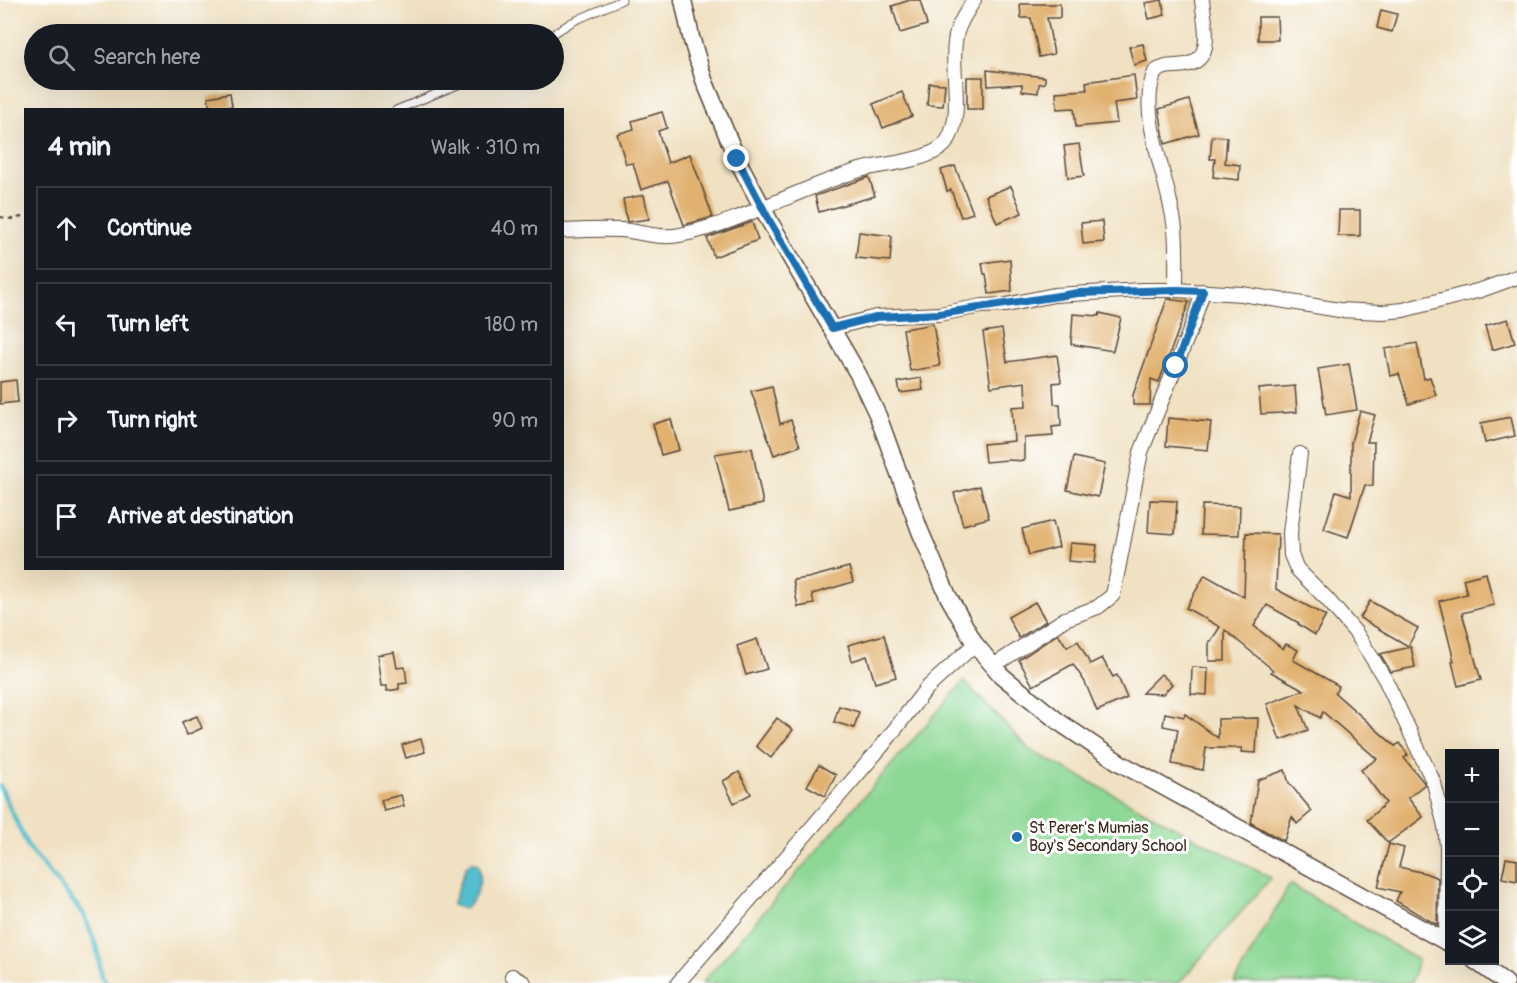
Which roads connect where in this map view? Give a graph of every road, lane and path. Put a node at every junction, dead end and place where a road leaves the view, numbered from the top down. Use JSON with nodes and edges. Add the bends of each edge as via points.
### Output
{"nodes":[{"id":1,"x":622,"y":0,"type":"edge"},
{"id":2,"x":683,"y":0,"type":"edge"},
{"id":3,"x":974,"y":0,"type":"edge"},
{"id":4,"x":1202,"y":0,"type":"edge"},
{"id":5,"x":564,"y":27,"type":"edge"},
{"id":6,"x":445,"y":90,"type":"edge"},
{"id":7,"x":401,"y":108,"type":"edge"},
{"id":8,"x":763,"y":208,"type":"junction"},
{"id":9,"x":24,"y":216,"type":"edge"},
{"id":10,"x":0,"y":218,"type":"edge"},
{"id":11,"x":564,"y":231,"type":"edge"},
{"id":12,"x":1517,"y":277,"type":"edge"},
{"id":13,"x":1176,"y":290,"type":"junction"},
{"id":14,"x":1203,"y":291,"type":"junction"},
{"id":15,"x":832,"y":328,"type":"junction"},
{"id":16,"x":1300,"y":454,"type":"dead end"},
{"id":17,"x":975,"y":644,"type":"junction"},
{"id":18,"x":993,"y":666,"type":"junction"},
{"id":19,"x":1448,"y":911,"type":"edge"},
{"id":20,"x":1445,"y":941,"type":"edge"},
{"id":21,"x":1481,"y":965,"type":"edge"},
{"id":22,"x":678,"y":983,"type":"edge"},
{"id":23,"x":1506,"y":983,"type":"edge"}],
"edges":[{"from":1,"to":5,"type":"lane"},
{"from":2,"to":8,"type":"street","via":[[696,59],[710,97]]},
{"from":3,"to":8,"type":"street","via":[[957,32],[953,77],[956,105],[948,141],[935,152],[862,169]]},
{"from":4,"to":13,"type":"street","via":[[1204,53],[1195,62],[1166,65],[1155,72],[1149,97],[1175,230]]},
{"from":6,"to":7,"type":"lane"},
{"from":8,"to":11,"type":"street","via":[[679,235]]},
{"from":8,"to":15,"type":"street"},
{"from":9,"to":10,"type":"path"},
{"from":12,"to":14,"type":"street","via":[[1481,290],[1383,312],[1339,310]]},
{"from":13,"to":14,"type":"street"},
{"from":13,"to":15,"type":"street","via":[[1062,294],[939,314],[876,317]]},
{"from":14,"to":18,"type":"street","via":[[1141,452],[1113,595]]},
{"from":15,"to":17,"type":"street","via":[[878,416],[920,531],[948,596]]},
{"from":16,"to":19,"type":"street","via":[[1291,555],[1297,569],[1356,633],[1374,661],[1434,783],[1445,826]]},
{"from":17,"to":18,"type":"street"},
{"from":17,"to":22,"type":"street","via":[[926,689],[882,746]]},
{"from":18,"to":20,"type":"street","via":[[1059,722],[1120,763]]},
{"from":21,"to":23,"type":"street"}]}
